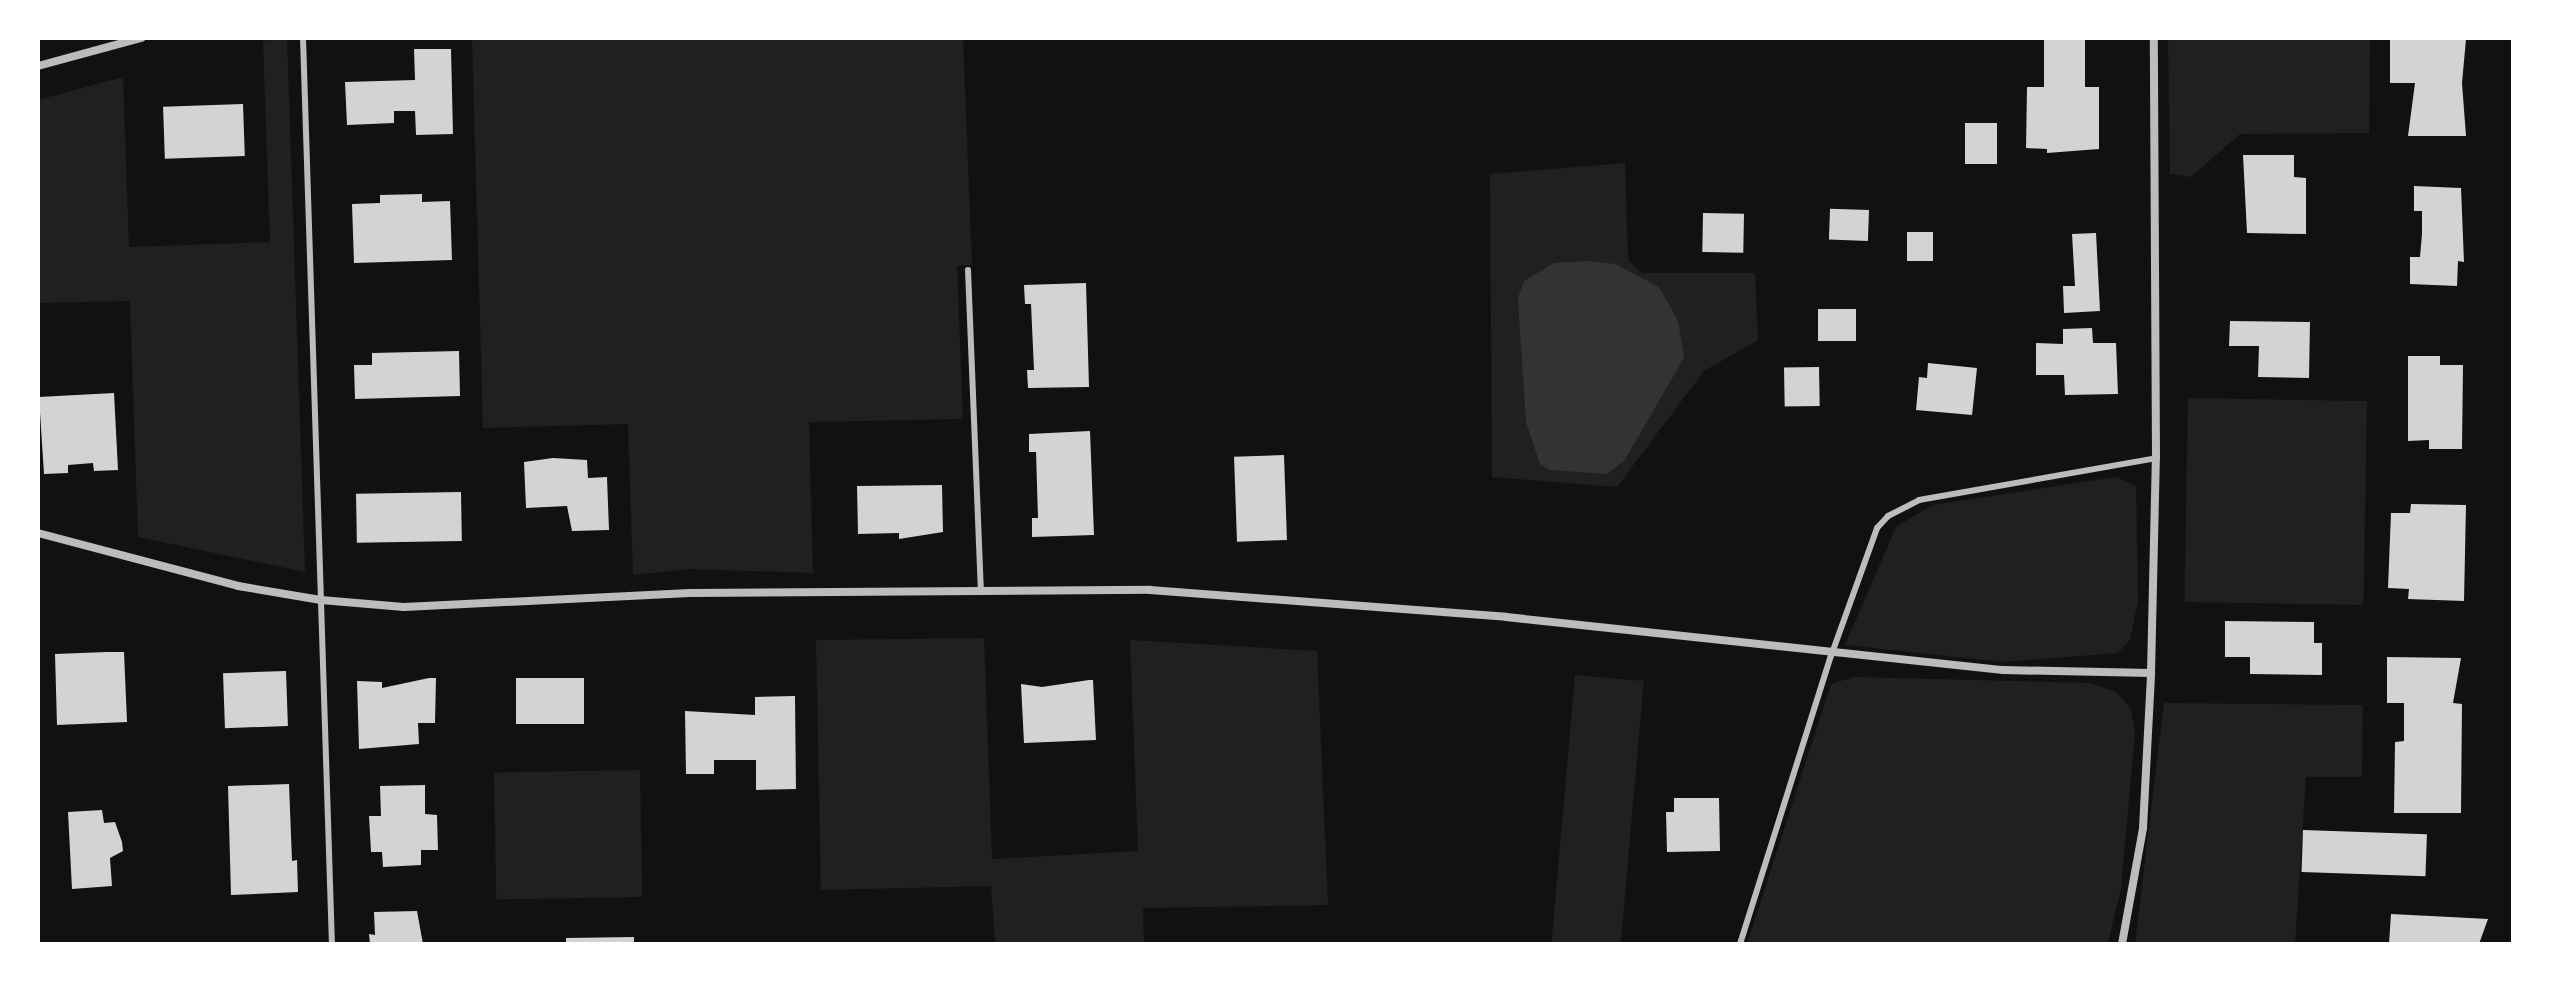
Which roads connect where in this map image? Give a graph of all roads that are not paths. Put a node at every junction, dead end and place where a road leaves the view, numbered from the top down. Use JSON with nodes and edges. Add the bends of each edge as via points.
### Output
{"nodes":[{"id":1,"x":141,"y":38,"type":"edge"},
{"id":2,"x":303,"y":38,"type":"edge"},
{"id":3,"x":2154,"y":38,"type":"edge"},
{"id":4,"x":38,"y":66,"type":"edge"},
{"id":5,"x":968,"y":270,"type":"dead end"},
{"id":6,"x":2156,"y":458,"type":"junction"},
{"id":7,"x":38,"y":533,"type":"edge"},
{"id":8,"x":981,"y":591,"type":"junction"},
{"id":9,"x":321,"y":600,"type":"junction"},
{"id":10,"x":1831,"y":656,"type":"junction"},
{"id":11,"x":2151,"y":673,"type":"junction"},
{"id":12,"x":332,"y":944,"type":"edge"},
{"id":13,"x":1740,"y":944,"type":"edge"},
{"id":14,"x":2122,"y":944,"type":"edge"}],
"edges":[{"from":1,"to":4,"type":"street"},
{"from":2,"to":9,"type":"lane"},
{"from":3,"to":6,"type":"street"},
{"from":5,"to":8,"type":"lane"},
{"from":6,"to":10,"type":"lane","via":[[2049,474],[1901,507],[1877,528]]},
{"from":6,"to":11,"type":"street"},
{"from":7,"to":9,"type":"street","via":[[238,586]]},
{"from":8,"to":9,"type":"street","via":[[690,593],[404,607]]},
{"from":8,"to":10,"type":"street","via":[[1150,590],[1506,617]]},
{"from":9,"to":12,"type":"lane"},
{"from":10,"to":11,"type":"street","via":[[2003,670]]},
{"from":10,"to":13,"type":"lane"},
{"from":11,"to":14,"type":"street","via":[[2143,828]]}]}
